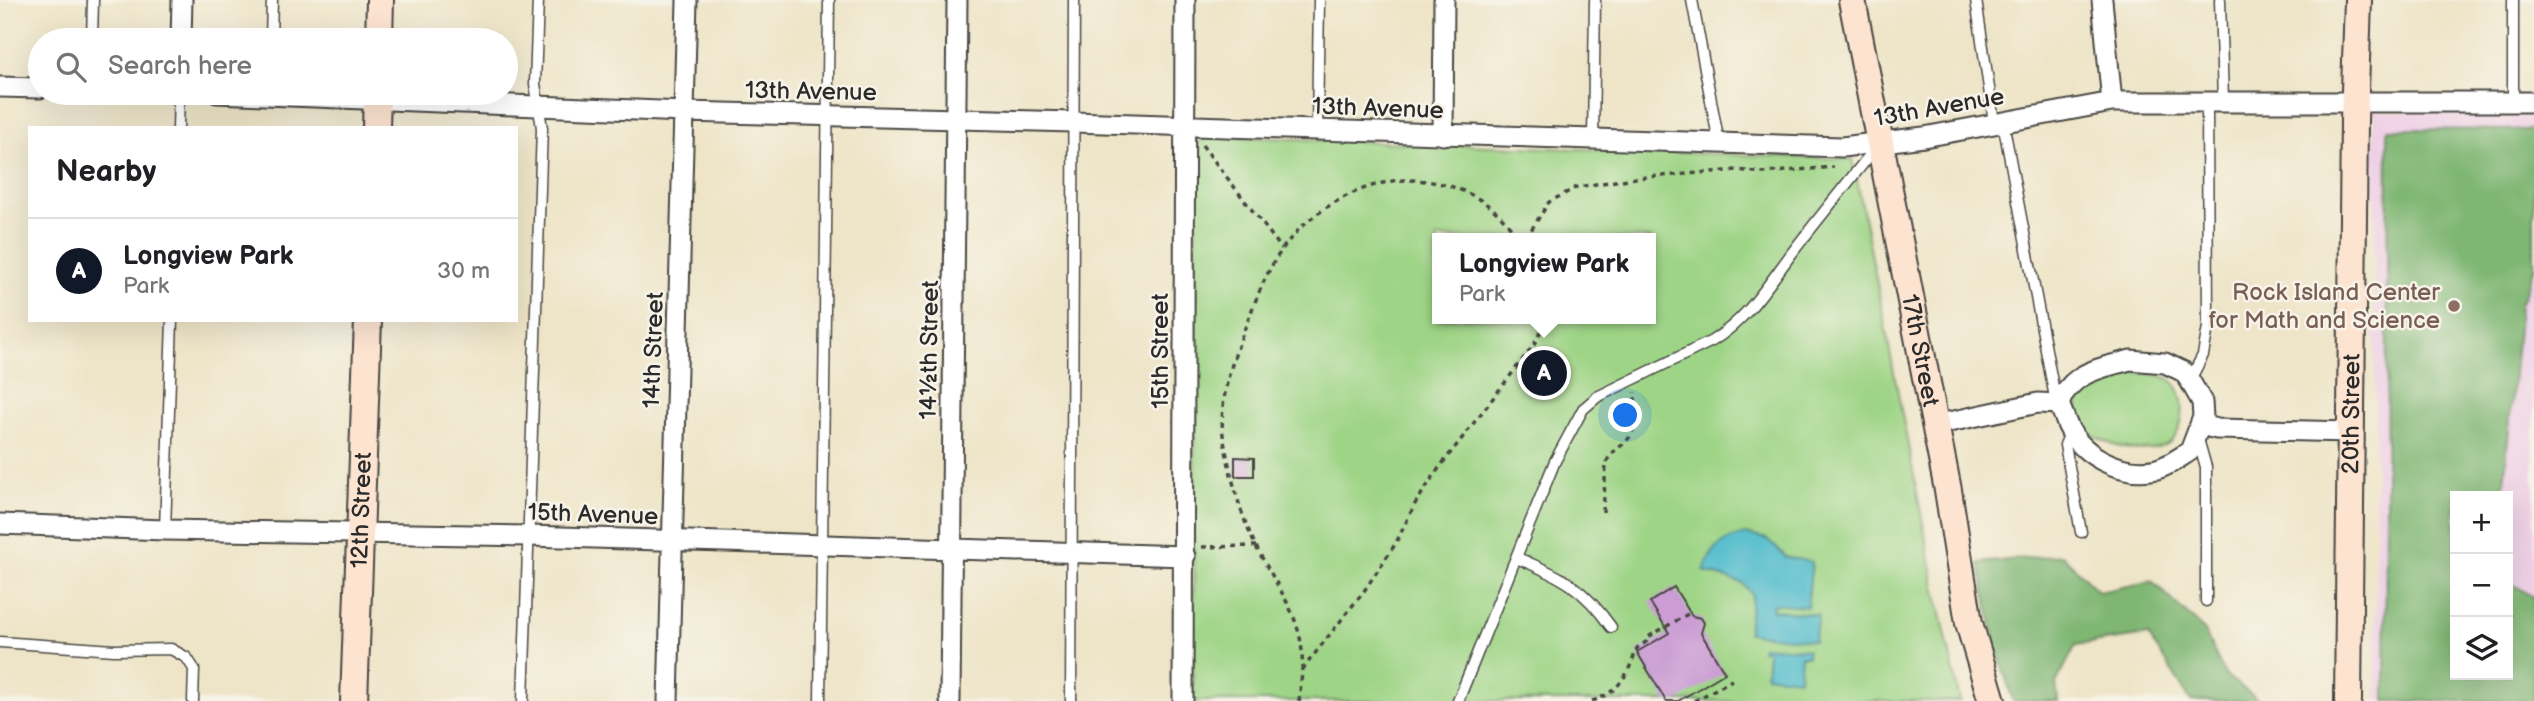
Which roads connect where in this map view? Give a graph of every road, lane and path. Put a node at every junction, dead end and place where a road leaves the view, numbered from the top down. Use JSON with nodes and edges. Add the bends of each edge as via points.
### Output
{"nodes":[{"id":1,"x":93,"y":0,"type":"edge"},
{"id":2,"x":182,"y":0,"type":"edge"},
{"id":3,"x":272,"y":0,"type":"edge"},
{"id":4,"x":380,"y":0,"type":"edge"},
{"id":5,"x":538,"y":0,"type":"edge"},
{"id":6,"x":687,"y":0,"type":"edge"},
{"id":7,"x":829,"y":0,"type":"edge"},
{"id":8,"x":957,"y":0,"type":"edge"},
{"id":9,"x":1074,"y":0,"type":"edge"},
{"id":10,"x":1185,"y":0,"type":"edge"},
{"id":11,"x":1319,"y":0,"type":"edge"},
{"id":12,"x":1444,"y":0,"type":"edge"},
{"id":13,"x":1595,"y":0,"type":"edge"},
{"id":14,"x":1692,"y":0,"type":"edge"},
{"id":15,"x":1852,"y":0,"type":"edge"},
{"id":16,"x":1976,"y":0,"type":"edge"},
{"id":17,"x":2102,"y":0,"type":"edge"},
{"id":18,"x":2220,"y":0,"type":"edge"},
{"id":19,"x":2358,"y":0,"type":"edge"},
{"id":20,"x":2513,"y":0,"type":"edge"},
{"id":21,"x":92,"y":28,"type":"edge"},
{"id":22,"x":181,"y":28,"type":"edge"},
{"id":23,"x":271,"y":28,"type":"edge"},
{"id":24,"x":379,"y":28,"type":"edge"},
{"id":25,"x":0,"y":87,"type":"edge"},
{"id":26,"x":28,"y":88,"type":"edge"},
{"id":27,"x":2215,"y":101,"type":"junction"},
{"id":28,"x":2355,"y":101,"type":"junction"},
{"id":29,"x":2112,"y":102,"type":"junction"},
{"id":30,"x":2513,"y":102,"type":"junction"},
{"id":31,"x":2534,"y":102,"type":"edge"},
{"id":32,"x":179,"y":105,"type":"edge"},
{"id":33,"x":377,"y":105,"type":"edge"},
{"id":34,"x":518,"y":105,"type":"edge"},
{"id":35,"x":538,"y":106,"type":"junction"},
{"id":36,"x":685,"y":112,"type":"junction"},
{"id":37,"x":828,"y":115,"type":"junction"},
{"id":38,"x":956,"y":119,"type":"junction"},
{"id":39,"x":1073,"y":122,"type":"junction"},
{"id":40,"x":1999,"y":122,"type":"junction"},
{"id":41,"x":178,"y":126,"type":"edge"},
{"id":42,"x":376,"y":126,"type":"edge"},
{"id":43,"x":1184,"y":126,"type":"junction"},
{"id":44,"x":1317,"y":130,"type":"junction"},
{"id":45,"x":1443,"y":135,"type":"junction"},
{"id":46,"x":1593,"y":140,"type":"junction"},
{"id":47,"x":1199,"y":141,"type":"dead end"},
{"id":48,"x":1720,"y":143,"type":"junction"},
{"id":49,"x":1872,"y":153,"type":"junction"},
{"id":50,"x":1513,"y":233,"type":"edge"},
{"id":51,"x":1529,"y":233,"type":"edge"},
{"id":52,"x":1282,"y":248,"type":"junction"},
{"id":53,"x":172,"y":322,"type":"edge"},
{"id":54,"x":368,"y":322,"type":"edge"},
{"id":55,"x":1542,"y":324,"type":"edge"},
{"id":56,"x":1634,"y":379,"type":"junction"},
{"id":57,"x":2190,"y":381,"type":"junction"},
{"id":58,"x":2058,"y":404,"type":"junction"},
{"id":59,"x":1934,"y":425,"type":"junction"},
{"id":60,"x":2199,"y":431,"type":"junction"},
{"id":61,"x":2351,"y":432,"type":"junction"},
{"id":62,"x":2070,"y":433,"type":"junction"},
{"id":63,"x":1603,"y":512,"type":"dead end"},
{"id":64,"x":0,"y":524,"type":"edge"},
{"id":65,"x":165,"y":530,"type":"junction"},
{"id":66,"x":360,"y":532,"type":"junction"},
{"id":67,"x":2081,"y":532,"type":"dead end"},
{"id":68,"x":529,"y":536,"type":"junction"},
{"id":69,"x":671,"y":542,"type":"junction"},
{"id":70,"x":822,"y":546,"type":"junction"},
{"id":71,"x":1256,"y":546,"type":"junction"},
{"id":72,"x":951,"y":550,"type":"junction"},
{"id":73,"x":1185,"y":552,"type":"junction"},
{"id":74,"x":1072,"y":554,"type":"junction"},
{"id":75,"x":1517,"y":558,"type":"junction"},
{"id":76,"x":2206,"y":601,"type":"dead end"},
{"id":77,"x":1688,"y":614,"type":"dead end"},
{"id":78,"x":1611,"y":627,"type":"dead end"},
{"id":79,"x":0,"y":642,"type":"edge"},
{"id":80,"x":1301,"y":670,"type":"junction"},
{"id":81,"x":1732,"y":680,"type":"dead end"},
{"id":82,"x":193,"y":701,"type":"edge"},
{"id":83,"x":354,"y":701,"type":"edge"},
{"id":84,"x":523,"y":701,"type":"edge"},
{"id":85,"x":668,"y":701,"type":"edge"},
{"id":86,"x":820,"y":701,"type":"edge"},
{"id":87,"x":950,"y":701,"type":"edge"},
{"id":88,"x":1071,"y":701,"type":"edge"},
{"id":89,"x":1183,"y":701,"type":"edge"},
{"id":90,"x":1299,"y":701,"type":"edge"},
{"id":91,"x":1458,"y":701,"type":"edge"},
{"id":92,"x":1592,"y":701,"type":"edge"},
{"id":93,"x":1694,"y":701,"type":"edge"},
{"id":94,"x":1992,"y":701,"type":"edge"},
{"id":95,"x":2348,"y":701,"type":"edge"}],
"edges":[{"from":1,"to":21,"type":"lane"},
{"from":2,"to":22,"type":"street"},
{"from":3,"to":23,"type":"lane"},
{"from":4,"to":24,"type":"street"},
{"from":5,"to":35,"type":"lane"},
{"from":6,"to":36,"type":"street","name":"14th Street"},
{"from":7,"to":37,"type":"lane"},
{"from":8,"to":38,"type":"street","name":"14½th Street"},
{"from":9,"to":39,"type":"lane"},
{"from":10,"to":43,"type":"street","name":"15th Street"},
{"from":11,"to":44,"type":"lane"},
{"from":12,"to":45,"type":"street"},
{"from":13,"to":46,"type":"lane"},
{"from":14,"to":48,"type":"lane"},
{"from":15,"to":49,"type":"street","name":"17th Street"},
{"from":16,"to":40,"type":"lane"},
{"from":17,"to":29,"type":"street"},
{"from":18,"to":27,"type":"lane"},
{"from":19,"to":28,"type":"street","name":"20th Street"},
{"from":20,"to":30,"type":"lane"},
{"from":25,"to":26,"type":"street"},
{"from":27,"to":28,"type":"street","name":"13th Avenue"},
{"from":27,"to":29,"type":"street","name":"13th Avenue"},
{"from":27,"to":57,"type":"lane","via":[[2208,327],[2203,355]]},
{"from":28,"to":30,"type":"street","name":"13th Avenue"},
{"from":28,"to":61,"type":"street","name":"20th Street"},
{"from":29,"to":40,"type":"street","name":"13th Avenue"},
{"from":30,"to":31,"type":"street","name":"13th Avenue"},
{"from":32,"to":41,"type":"lane"},
{"from":33,"to":42,"type":"street"},
{"from":34,"to":35,"type":"street","name":"13th Avenue"},
{"from":35,"to":36,"type":"street","name":"13th Avenue"},
{"from":35,"to":68,"type":"lane","via":[[542,128]]},
{"from":36,"to":37,"type":"street","name":"13th Avenue"},
{"from":36,"to":69,"type":"street","name":"14th Street"},
{"from":37,"to":38,"type":"street","name":"13th Avenue"},
{"from":37,"to":70,"type":"lane"},
{"from":38,"to":39,"type":"street","name":"13th Avenue"},
{"from":38,"to":72,"type":"street","name":"14½th Street"},
{"from":39,"to":43,"type":"street","name":"13th Avenue"},
{"from":39,"to":74,"type":"lane"},
{"from":40,"to":49,"type":"street","name":"13th Avenue"},
{"from":40,"to":58,"type":"lane"},
{"from":43,"to":44,"type":"street","name":"13th Avenue"},
{"from":43,"to":73,"type":"street","name":"15th Street"},
{"from":44,"to":45,"type":"street","name":"13th Avenue"},
{"from":45,"to":46,"type":"street","name":"13th Avenue"},
{"from":46,"to":48,"type":"street","name":"13th Avenue"},
{"from":47,"to":52,"type":"path"},
{"from":48,"to":49,"type":"street","name":"13th Avenue","via":[[1842,147]]},
{"from":49,"to":51,"type":"path","via":[[1763,173],[1738,170],[1577,187],[1549,202]]},
{"from":49,"to":56,"type":"lane","via":[[1730,330]]},
{"from":49,"to":59,"type":"street","name":"17th Street"},
{"from":50,"to":52,"type":"path","via":[[1490,207],[1464,191],[1430,180],[1405,180],[1348,195],[1313,217]]},
{"from":52,"to":71,"type":"path","via":[[1239,342],[1225,396],[1224,445]]},
{"from":53,"to":65,"type":"lane"},
{"from":54,"to":66,"type":"street","name":"12th Street"},
{"from":55,"to":80,"type":"path","via":[[1534,345],[1415,504],[1364,591]]},
{"from":56,"to":63,"type":"path","via":[[1633,429],[1609,457]]},
{"from":56,"to":75,"type":"lane","via":[[1583,409],[1555,461]]},
{"from":57,"to":58,"type":"street","via":[[2184,372],[2165,363],[2130,360],[2077,379]]},
{"from":57,"to":60,"type":"street","via":[[2202,402]]},
{"from":58,"to":59,"type":"street","via":[[2038,403]]},
{"from":58,"to":62,"type":"street"},
{"from":59,"to":94,"type":"street","name":"17th Street","via":[[1969,623]]},
{"from":60,"to":61,"type":"street"},
{"from":60,"to":62,"type":"street","via":[[2190,451],[2175,461],[2157,469],[2138,470],[2107,463]]},
{"from":60,"to":76,"type":"lane","via":[[2206,467]]},
{"from":61,"to":95,"type":"street","name":"20th Street"},
{"from":62,"to":67,"type":"lane","via":[[2065,445]]},
{"from":64,"to":65,"type":"street","name":"15th Avenue"},
{"from":65,"to":66,"type":"street","name":"15th Avenue"},
{"from":66,"to":68,"type":"street","name":"15th Avenue"},
{"from":66,"to":83,"type":"street","name":"12th Street"},
{"from":68,"to":69,"type":"street","name":"15th Avenue"},
{"from":68,"to":84,"type":"lane"},
{"from":69,"to":70,"type":"street","name":"15th Avenue"},
{"from":69,"to":85,"type":"street","name":"14th Street"},
{"from":70,"to":72,"type":"street","name":"15th Avenue"},
{"from":70,"to":86,"type":"lane"},
{"from":71,"to":73,"type":"path"},
{"from":71,"to":80,"type":"path","via":[[1294,619],[1301,640]]},
{"from":72,"to":74,"type":"street","name":"15th Avenue"},
{"from":72,"to":87,"type":"street","name":"14½th Street"},
{"from":73,"to":74,"type":"street","name":"15th Avenue"},
{"from":73,"to":89,"type":"street","name":"15th Street"},
{"from":74,"to":88,"type":"lane"},
{"from":75,"to":78,"type":"lane","via":[[1570,583],[1587,596]]},
{"from":75,"to":91,"type":"lane"},
{"from":77,"to":92,"type":"path","via":[[1648,637],[1637,648],[1623,682]]},
{"from":79,"to":82,"type":"lane","via":[[171,649],[187,658],[194,669]]},
{"from":80,"to":90,"type":"path"},
{"from":81,"to":93,"type":"path"}]}
